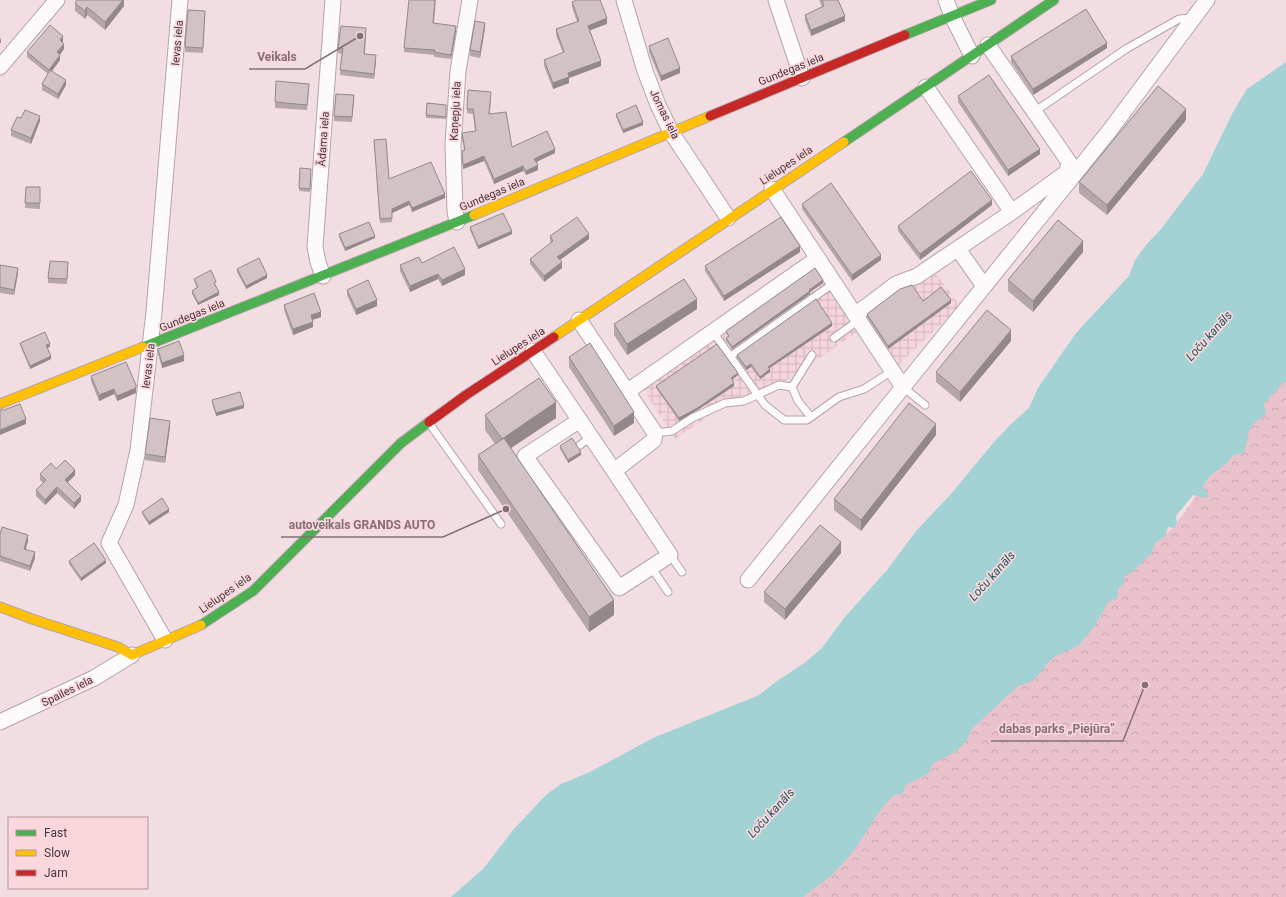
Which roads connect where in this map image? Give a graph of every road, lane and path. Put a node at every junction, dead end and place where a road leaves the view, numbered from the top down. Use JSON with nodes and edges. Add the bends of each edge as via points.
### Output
{"nodes":[{"id":1,"x":57,"y":0,"type":"edge"},
{"id":2,"x":180,"y":0,"type":"edge"},
{"id":3,"x":333,"y":0,"type":"edge"},
{"id":4,"x":470,"y":0,"type":"edge"},
{"id":5,"x":624,"y":0,"type":"edge"},
{"id":6,"x":776,"y":0,"type":"edge"},
{"id":7,"x":946,"y":0,"type":"edge"},
{"id":8,"x":991,"y":0,"type":"edge"},
{"id":9,"x":1054,"y":0,"type":"edge"},
{"id":10,"x":1207,"y":0,"type":"edge"},
{"id":11,"x":952,"y":16,"type":"junction"},
{"id":12,"x":1194,"y":18,"type":"junction"},
{"id":13,"x":988,"y":45,"type":"junction"},
{"id":14,"x":972,"y":56,"type":"junction"},
{"id":15,"x":0,"y":67,"type":"edge"},
{"id":16,"x":802,"y":78,"type":"junction"},
{"id":17,"x":926,"y":87,"type":"junction"},
{"id":18,"x":1034,"y":112,"type":"junction"},
{"id":19,"x":671,"y":132,"type":"junction"},
{"id":20,"x":1071,"y":174,"type":"junction"},
{"id":21,"x":772,"y":190,"type":"junction"},
{"id":22,"x":1012,"y":212,"type":"junction"},
{"id":23,"x":728,"y":218,"type":"junction"},
{"id":24,"x":457,"y":222,"type":"junction"},
{"id":25,"x":958,"y":249,"type":"junction"},
{"id":26,"x":818,"y":258,"type":"junction"},
{"id":27,"x":323,"y":276,"type":"junction"},
{"id":28,"x":834,"y":283,"type":"junction"},
{"id":29,"x":984,"y":286,"type":"junction"},
{"id":30,"x":857,"y":317,"type":"junction"},
{"id":31,"x":579,"y":320,"type":"junction"},
{"id":32,"x":713,"y":332,"type":"junction"},
{"id":33,"x":834,"y":338,"type":"dead end"},
{"id":34,"x":151,"y":345,"type":"junction"},
{"id":35,"x":533,"y":351,"type":"junction"},
{"id":36,"x":812,"y":355,"type":"dead end"},
{"id":37,"x":730,"y":356,"type":"junction"},
{"id":38,"x":892,"y":371,"type":"junction"},
{"id":39,"x":792,"y":387,"type":"junction"},
{"id":40,"x":903,"y":387,"type":"junction"},
{"id":41,"x":628,"y":391,"type":"junction"},
{"id":42,"x":758,"y":395,"type":"junction"},
{"id":43,"x":0,"y":404,"type":"edge"},
{"id":44,"x":925,"y":405,"type":"dead end"},
{"id":45,"x":811,"y":417,"type":"junction"},
{"id":46,"x":580,"y":420,"type":"junction"},
{"id":47,"x":428,"y":421,"type":"junction"},
{"id":48,"x":655,"y":433,"type":"junction"},
{"id":49,"x":614,"y":471,"type":"junction"},
{"id":50,"x":501,"y":524,"type":"dead end"},
{"id":51,"x":670,"y":555,"type":"junction"},
{"id":52,"x":651,"y":567,"type":"junction"},
{"id":53,"x":682,"y":572,"type":"dead end"},
{"id":54,"x":748,"y":580,"type":"dead end"},
{"id":55,"x":668,"y":592,"type":"dead end"},
{"id":56,"x":0,"y":607,"type":"edge"},
{"id":57,"x":165,"y":640,"type":"junction"},
{"id":58,"x":132,"y":655,"type":"junction"},
{"id":59,"x":0,"y":722,"type":"edge"}],
"edges":[{"from":1,"to":15,"type":"street"},
{"from":2,"to":34,"type":"street","name":"Ievas iela"},
{"from":3,"to":27,"type":"street","name":"Ādama iela","via":[[315,247]]},
{"from":4,"to":24,"type":"street","name":"Kaņepju iela","via":[[458,71],[453,145]]},
{"from":5,"to":19,"type":"street","name":"Jomas iela","via":[[645,71]]},
{"from":6,"to":16,"type":"street"},
{"from":7,"to":11,"type":"street"},
{"from":8,"to":11,"type":"street","name":"Gundegas iela"},
{"from":9,"to":13,"type":"street","name":"Lielupes iela"},
{"from":10,"to":12,"type":"street"},
{"from":11,"to":14,"type":"street"},
{"from":11,"to":16,"type":"street","name":"Gundegas iela"},
{"from":12,"to":18,"type":"lane","via":[[1179,19],[1126,49]]},
{"from":12,"to":20,"type":"street"},
{"from":13,"to":14,"type":"street","name":"Lielupes iela"},
{"from":13,"to":18,"type":"street"},
{"from":14,"to":17,"type":"street","name":"Lielupes iela"},
{"from":16,"to":19,"type":"street","name":"Gundegas iela"},
{"from":17,"to":21,"type":"street","name":"Lielupes iela"},
{"from":17,"to":22,"type":"street"},
{"from":18,"to":20,"type":"street","via":[[1069,162]]},
{"from":19,"to":23,"type":"street","name":"Jomas iela"},
{"from":19,"to":24,"type":"street","name":"Gundegas iela"},
{"from":20,"to":22,"type":"street"},
{"from":20,"to":29,"type":"street"},
{"from":21,"to":23,"type":"street","name":"Lielupes iela"},
{"from":21,"to":26,"type":"street"},
{"from":22,"to":25,"type":"street"},
{"from":23,"to":31,"type":"street","name":"Lielupes iela"},
{"from":24,"to":27,"type":"street","name":"Gundegas iela"},
{"from":25,"to":29,"type":"street"},
{"from":25,"to":30,"type":"street","via":[[917,276],[896,284]]},
{"from":26,"to":28,"type":"street"},
{"from":26,"to":32,"type":"street"},
{"from":27,"to":34,"type":"street","name":"Gundegas iela"},
{"from":28,"to":30,"type":"street"},
{"from":28,"to":37,"type":"lane"},
{"from":29,"to":40,"type":"street"},
{"from":30,"to":33,"type":"lane"},
{"from":30,"to":38,"type":"street"},
{"from":31,"to":35,"type":"street","name":"Lielupes iela"},
{"from":31,"to":41,"type":"street"},
{"from":32,"to":37,"type":"lane"},
{"from":32,"to":41,"type":"street"},
{"from":34,"to":43,"type":"street","name":"Gundegas iela"},
{"from":34,"to":57,"type":"street","name":"Ievas iela","via":[[138,450],[126,505],[109,544]]},
{"from":35,"to":46,"type":"street"},
{"from":35,"to":47,"type":"street","name":"Lielupes iela"},
{"from":36,"to":39,"type":"lane"},
{"from":37,"to":42,"type":"lane"},
{"from":38,"to":40,"type":"street"},
{"from":38,"to":45,"type":"lane","via":[[864,389],[839,397]]},
{"from":39,"to":42,"type":"lane","via":[[779,385]]},
{"from":39,"to":45,"type":"lane","via":[[798,401]]},
{"from":40,"to":44,"type":"lane"},
{"from":40,"to":54,"type":"street"},
{"from":41,"to":48,"type":"street"},
{"from":42,"to":45,"type":"lane","via":[[765,405],[784,420],[807,420]]},
{"from":42,"to":48,"type":"lane","via":[[744,401],[725,403],[692,418],[672,431]]},
{"from":46,"to":49,"type":"street","via":[[585,441]]},
{"from":46,"to":52,"type":"street","via":[[525,456],[619,588]]},
{"from":47,"to":50,"type":"lane"},
{"from":47,"to":57,"type":"street","name":"Lielupes iela","via":[[401,443],[253,591],[196,627]]},
{"from":48,"to":49,"type":"street","via":[[654,440]]},
{"from":49,"to":51,"type":"street"},
{"from":51,"to":52,"type":"street"},
{"from":51,"to":53,"type":"lane"},
{"from":52,"to":55,"type":"lane"},
{"from":56,"to":58,"type":"street","via":[[118,647]]},
{"from":57,"to":58,"type":"street","name":"Lielupes iela"},
{"from":58,"to":59,"type":"street","name":"Spailes iela","via":[[94,678]]}]}
